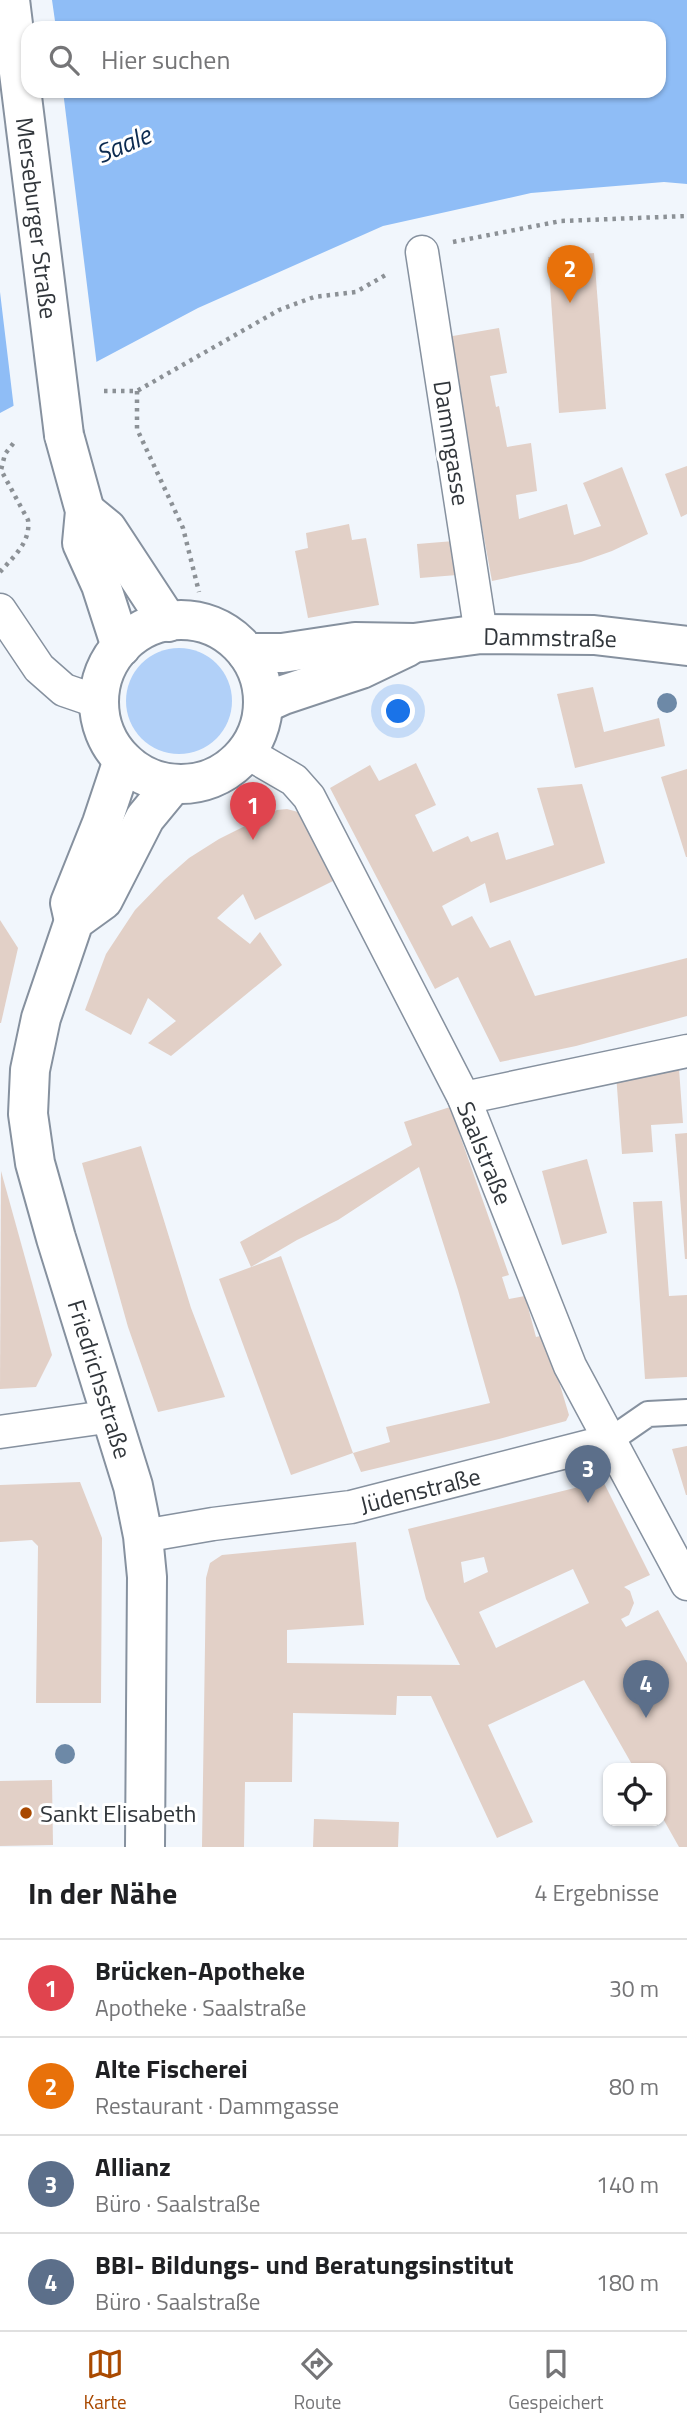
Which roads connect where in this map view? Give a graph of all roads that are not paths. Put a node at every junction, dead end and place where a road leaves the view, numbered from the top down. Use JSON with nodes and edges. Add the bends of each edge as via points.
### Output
{"nodes":[{"id":1,"x":10,"y":0,"type":"edge"},
{"id":2,"x":21,"y":89,"type":"edge"},
{"id":3,"x":22,"y":98,"type":"edge"},
{"id":4,"x":422,"y":252,"type":"dead end"},
{"id":5,"x":85,"y":511,"type":"junction"},
{"id":6,"x":0,"y":610,"type":"edge"},
{"id":7,"x":168,"y":622,"type":"junction"},
{"id":8,"x":481,"y":634,"type":"junction"},
{"id":9,"x":414,"y":643,"type":"junction"},
{"id":10,"x":687,"y":646,"type":"edge"},
{"id":11,"x":121,"y":647,"type":"junction"},
{"id":12,"x":247,"y":653,"type":"junction"},
{"id":13,"x":99,"y":702,"type":"junction"},
{"id":14,"x":263,"y":704,"type":"junction"},
{"id":15,"x":246,"y":752,"type":"junction"},
{"id":16,"x":123,"y":760,"type":"junction"},
{"id":17,"x":173,"y":784,"type":"junction"},
{"id":18,"x":74,"y":920,"type":"junction"},
{"id":19,"x":687,"y":1051,"type":"edge"},
{"id":20,"x":464,"y":1098,"type":"junction"},
{"id":21,"x":687,"y":1412,"type":"edge"},
{"id":22,"x":113,"y":1416,"type":"junction"},
{"id":23,"x":0,"y":1432,"type":"edge"},
{"id":24,"x":609,"y":1441,"type":"junction"},
{"id":25,"x":143,"y":1536,"type":"junction"},
{"id":26,"x":687,"y":1584,"type":"edge"},
{"id":27,"x":145,"y":1847,"type":"edge"}],
"edges":[{"from":1,"to":2,"type":"main road","name":"Merseburger Straße","bridge":true},
{"from":3,"to":5,"type":"main road","name":"Merseburger Straße","bridge":true,"via":[[64,435]]},
{"from":4,"to":8,"type":"street","name":"Dammgasse"},
{"from":5,"to":7,"type":"main road","via":[[107,529]]},
{"from":5,"to":11,"type":"main road","via":[[82,543]]},
{"from":6,"to":13,"type":"street","via":[[39,667],[64,690]]},
{"from":7,"to":11,"type":"main road","via":[[142,630]]},
{"from":7,"to":12,"type":"main road","via":[[212,626]]},
{"from":8,"to":9,"type":"main road","name":"Dammstraße"},
{"from":8,"to":10,"type":"main road","name":"Dammstraße","via":[[594,635]]},
{"from":9,"to":12,"type":"main road","name":"Dammstraße","via":[[355,642],[282,653]]},
{"from":9,"to":14,"type":"main road","name":"Dammstraße","via":[[361,669]]},
{"from":11,"to":13,"type":"main road","via":[[107,667]]},
{"from":12,"to":14,"type":"main road","via":[[261,684]]},
{"from":13,"to":16,"type":"main road","via":[[106,734]]},
{"from":14,"to":15,"type":"main road","via":[[259,728]]},
{"from":15,"to":17,"type":"main road","via":[[214,777]]},
{"from":15,"to":20,"type":"street","name":"Saalstraße","via":[[294,780],[309,797]]},
{"from":16,"to":17,"type":"main road","via":[[152,779]]},
{"from":16,"to":18,"type":"main road","name":"Friedrichsstraße","via":[[70,903]]},
{"from":17,"to":18,"type":"main road","via":[[145,818],[103,900]]},
{"from":18,"to":22,"type":"main road","name":"Friedrichsstraße","via":[[41,1018],[30,1070],[28,1114],[35,1163],[56,1238]]},
{"from":19,"to":20,"type":"street"},
{"from":20,"to":24,"type":"street","name":"Saalstraße","via":[[570,1366]]},
{"from":21,"to":24,"type":"street","name":"Jüdenstraße","via":[[648,1414]]},
{"from":22,"to":23,"type":"street"},
{"from":22,"to":25,"type":"main road","name":"Friedrichsstraße"},
{"from":24,"to":25,"type":"street","name":"Jüdenstraße","via":[[351,1507]]},
{"from":24,"to":26,"type":"street","name":"Saalstraße"},
{"from":25,"to":27,"type":"main road","name":"Friedrichsstraße","via":[[148,1577]]}]}
